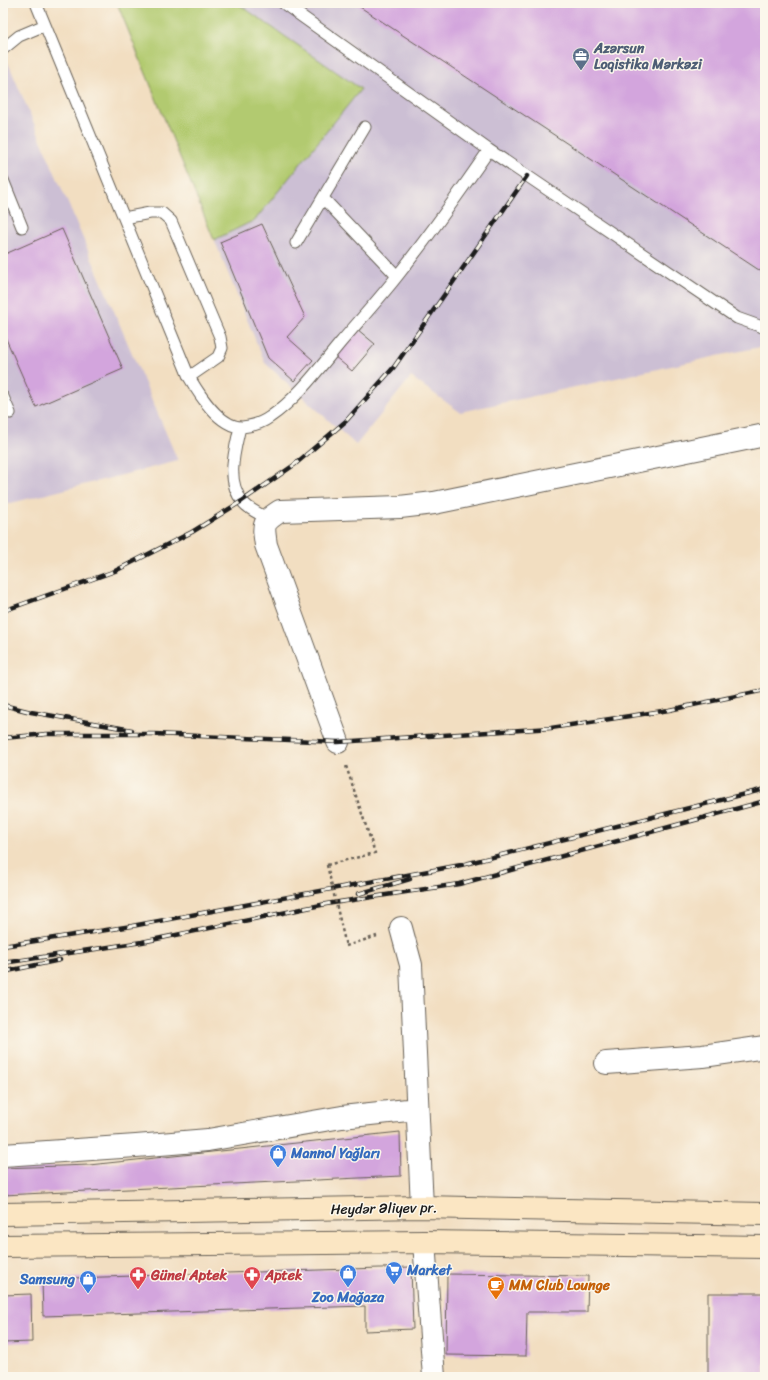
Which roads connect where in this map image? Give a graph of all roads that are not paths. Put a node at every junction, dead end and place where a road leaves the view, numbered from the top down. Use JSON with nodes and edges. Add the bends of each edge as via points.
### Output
{"nodes":[{"id":1,"x":36,"y":3,"type":"edge"},
{"id":2,"x":283,"y":3,"type":"edge"},
{"id":3,"x":45,"y":25,"type":"junction"},
{"id":4,"x":3,"y":49,"type":"edge"},
{"id":5,"x":365,"y":127,"type":"dead end"},
{"id":6,"x":489,"y":150,"type":"junction"},
{"id":7,"x":3,"y":180,"type":"edge"},
{"id":8,"x":323,"y":198,"type":"junction"},
{"id":9,"x":124,"y":218,"type":"junction"},
{"id":10,"x":22,"y":227,"type":"dead end"},
{"id":11,"x":296,"y":243,"type":"dead end"},
{"id":12,"x":397,"y":276,"type":"junction"},
{"id":13,"x":765,"y":328,"type":"edge"},
{"id":14,"x":189,"y":377,"type":"junction"},
{"id":15,"x":3,"y":397,"type":"edge"},
{"id":16,"x":10,"y":413,"type":"dead end"},
{"id":17,"x":240,"y":427,"type":"junction"},
{"id":18,"x":765,"y":436,"type":"edge"},
{"id":19,"x":269,"y":519,"type":"junction"},
{"id":20,"x":338,"y":742,"type":"road end"},
{"id":21,"x":401,"y":928,"type":"road end"},
{"id":22,"x":765,"y":1047,"type":"edge"},
{"id":23,"x":606,"y":1063,"type":"dead end"},
{"id":24,"x":417,"y":1109,"type":"junction"},
{"id":25,"x":3,"y":1155,"type":"edge"},
{"id":26,"x":422,"y":1207,"type":"junction"},
{"id":27,"x":3,"y":1214,"type":"edge"},
{"id":28,"x":765,"y":1214,"type":"edge"},
{"id":29,"x":424,"y":1242,"type":"junction"},
{"id":30,"x":3,"y":1246,"type":"edge"},
{"id":31,"x":765,"y":1246,"type":"edge"},
{"id":32,"x":434,"y":1377,"type":"edge"}],
"edges":[{"from":1,"to":3,"type":"lane"},
{"from":2,"to":6,"type":"lane"},
{"from":3,"to":4,"type":"lane","via":[[19,36]]},
{"from":3,"to":9,"type":"lane"},
{"from":5,"to":8,"type":"lane"},
{"from":6,"to":12,"type":"lane"},
{"from":6,"to":13,"type":"lane","via":[[737,318]]},
{"from":7,"to":10,"type":"lane"},
{"from":8,"to":11,"type":"lane"},
{"from":8,"to":12,"type":"lane"},
{"from":9,"to":14,"type":"lane"},
{"from":9,"to":14,"type":"lane","via":[[162,213],[171,221],[220,337],[222,348],[218,357]]},
{"from":12,"to":17,"type":"lane","via":[[298,393],[270,417],[254,425]]},
{"from":14,"to":17,"type":"lane","via":[[201,398],[214,412],[226,422]]},
{"from":15,"to":16,"type":"lane"},
{"from":17,"to":19,"type":"lane","via":[[232,466],[234,486],[242,501]]},
{"from":18,"to":19,"type":"street","via":[[434,503],[400,507],[280,511]]},
{"from":19,"to":20,"type":"street","via":[[264,527],[266,545]]},
{"from":21,"to":24,"type":"street","via":[[411,965]]},
{"from":22,"to":23,"type":"street","via":[[703,1056]]},
{"from":24,"to":25,"type":"street","via":[[342,1117],[208,1140]]},
{"from":24,"to":26,"type":"street"},
{"from":26,"to":27,"type":"main road","name":"Heydər Əliyev pr."},
{"from":26,"to":28,"type":"main road","name":"Heydər Əliyev pr."},
{"from":29,"to":30,"type":"main road"},
{"from":29,"to":31,"type":"main road"},
{"from":29,"to":32,"type":"street"}]}
